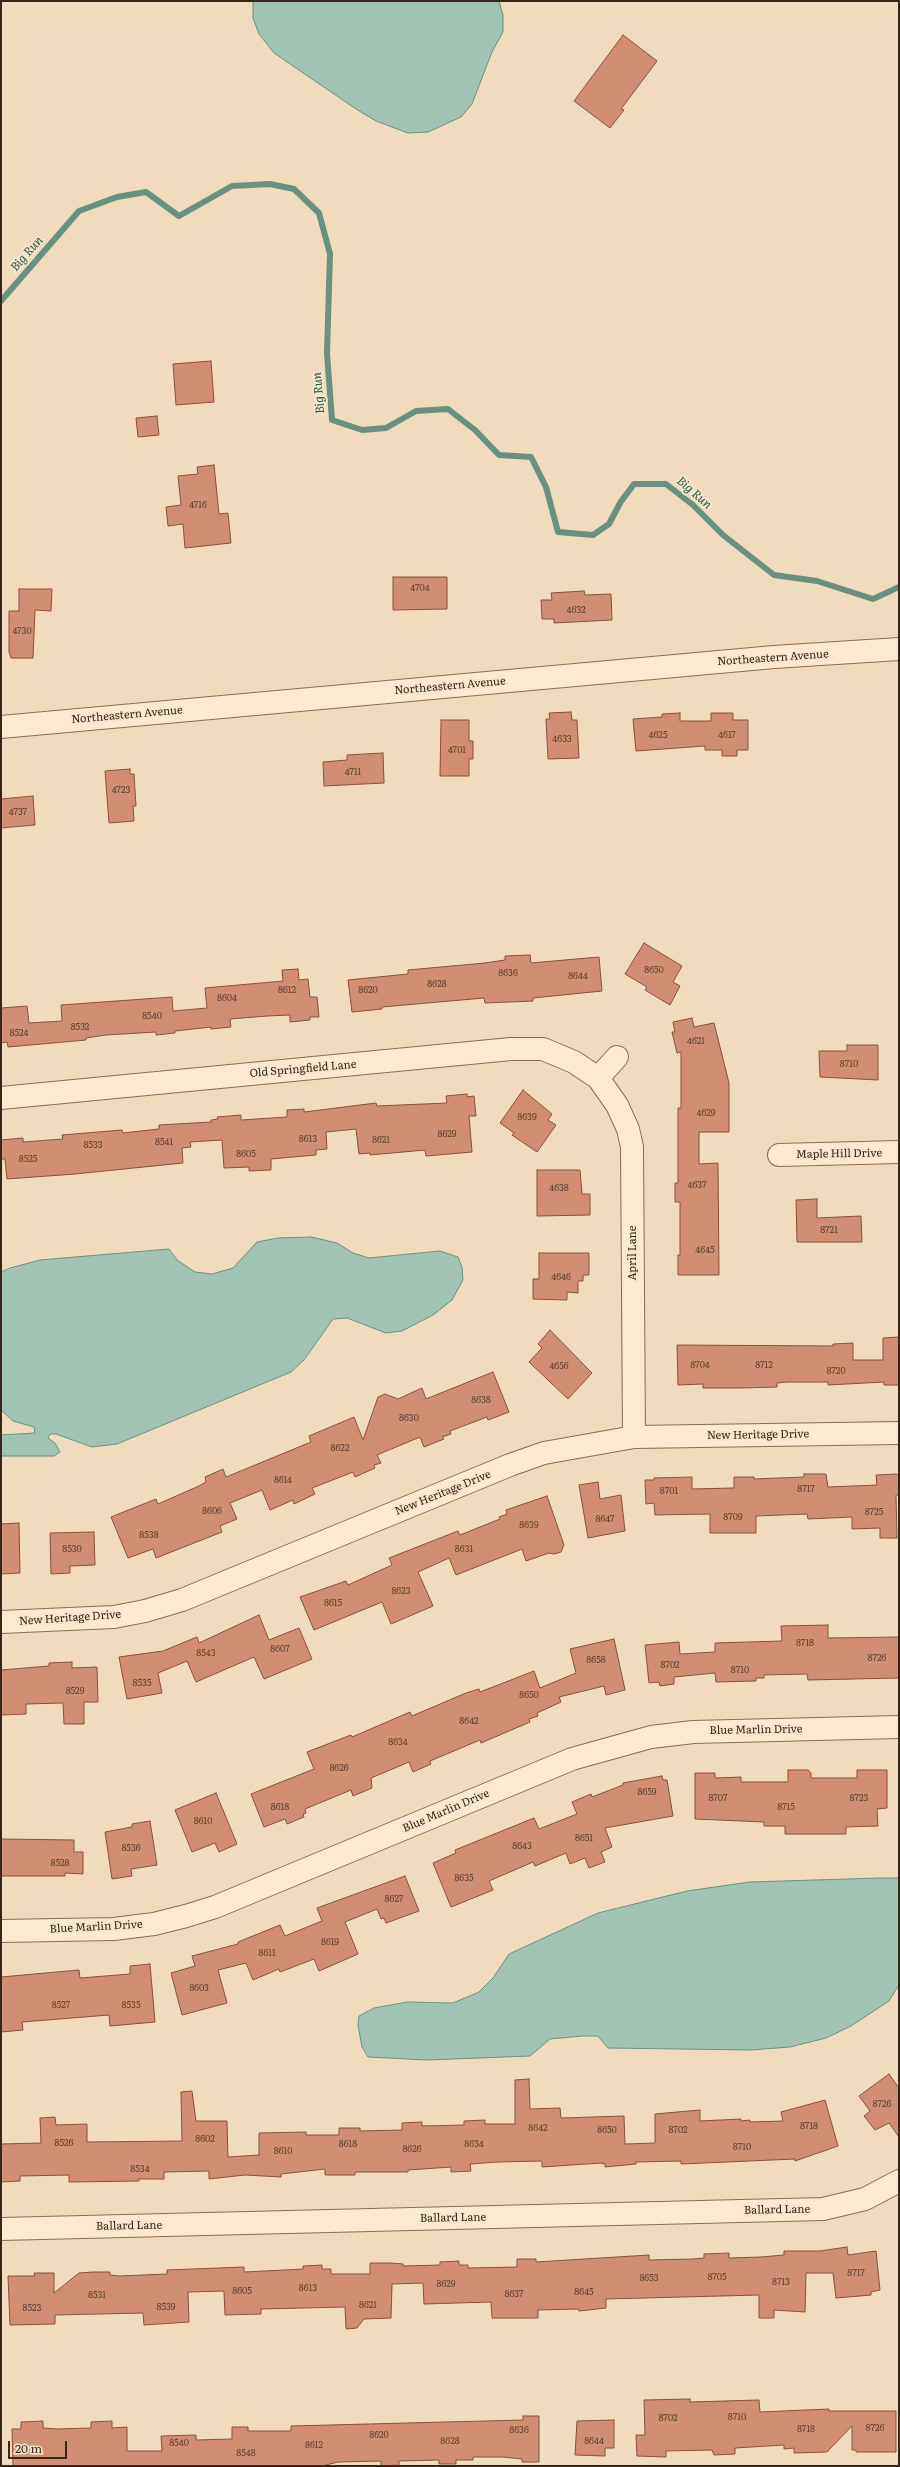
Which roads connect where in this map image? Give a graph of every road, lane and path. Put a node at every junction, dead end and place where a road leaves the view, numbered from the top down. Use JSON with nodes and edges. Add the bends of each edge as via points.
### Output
{"nodes":[{"id":1,"x":899,"y":649,"type":"edge"},
{"id":2,"x":1,"y":727,"type":"edge"},
{"id":3,"x":617,"y":1057,"type":"dead end"},
{"id":4,"x":598,"y":1078,"type":"junction"},
{"id":5,"x":1,"y":1098,"type":"edge"},
{"id":6,"x":899,"y":1152,"type":"edge"},
{"id":7,"x":779,"y":1155,"type":"dead end"},
{"id":8,"x":899,"y":1433,"type":"edge"},
{"id":9,"x":634,"y":1437,"type":"junction"},
{"id":10,"x":1,"y":1622,"type":"edge"},
{"id":11,"x":899,"y":1727,"type":"edge"},
{"id":12,"x":1,"y":1932,"type":"edge"},
{"id":13,"x":899,"y":2181,"type":"edge"},
{"id":14,"x":1,"y":2229,"type":"edge"}],
"edges":[{"from":1,"to":2,"type":"street","name":"Northeastern Avenue","via":[[774,657]]},
{"from":3,"to":4,"type":"street"},
{"from":4,"to":5,"type":"street","name":"Old Springfield Lane","via":[[574,1062],[543,1050],[511,1050]]},
{"from":4,"to":9,"type":"street","name":"April Lane","via":[[617,1105],[628,1129],[632,1147]]},
{"from":6,"to":7,"type":"street","name":"Maple Hill Drive"},
{"from":8,"to":9,"type":"street","name":"New Heritage Drive"},
{"from":9,"to":10,"type":"street","name":"New Heritage Drive","via":[[544,1453],[510,1465],[182,1600],[145,1612],[86,1620]]},
{"from":11,"to":12,"type":"street","name":"Blue Marlin Drive","via":[[700,1732],[651,1736],[572,1759],[193,1914],[154,1924],[114,1928]]},
{"from":13,"to":14,"type":"street","name":"Ballard Lane","via":[[865,2200],[823,2209]]}]}
